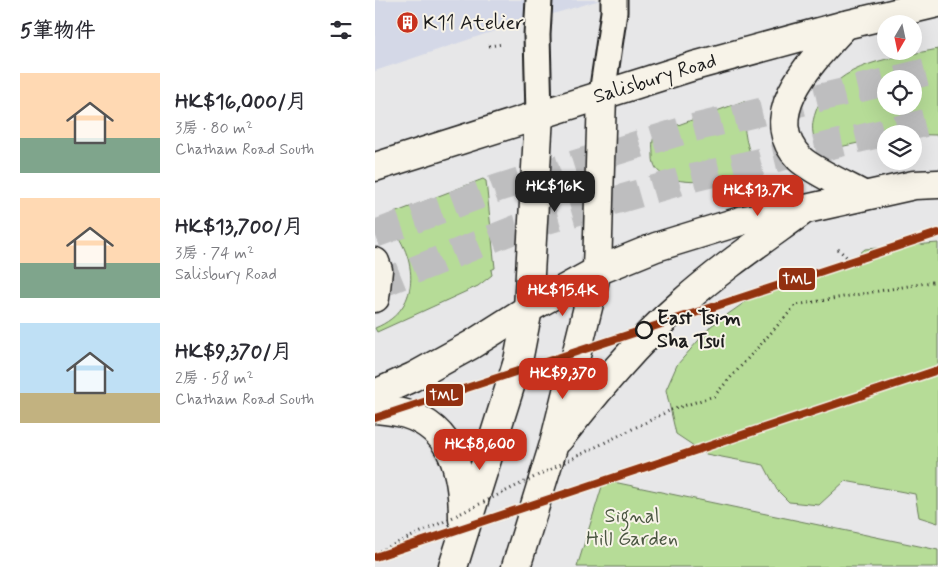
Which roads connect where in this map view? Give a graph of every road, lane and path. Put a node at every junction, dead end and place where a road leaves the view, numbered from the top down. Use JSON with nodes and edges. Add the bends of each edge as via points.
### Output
{"nodes":[{"id":1,"x":539,"y":0,"type":"edge"},
{"id":2,"x":614,"y":0,"type":"edge"},
{"id":3,"x":938,"y":3,"type":"edge"},
{"id":4,"x":845,"y":25,"type":"junction"},
{"id":5,"x":603,"y":94,"type":"junction"},
{"id":6,"x":539,"y":115,"type":"junction"},
{"id":7,"x":375,"y":167,"type":"edge"},
{"id":8,"x":938,"y":184,"type":"edge"},
{"id":9,"x":863,"y":195,"type":"junction"},
{"id":10,"x":806,"y":210,"type":"junction"},
{"id":11,"x":838,"y":249,"type":"dead end"},
{"id":12,"x":375,"y":262,"type":"edge"},
{"id":13,"x":854,"y":264,"type":"dead end"},
{"id":14,"x":597,"y":270,"type":"junction"},
{"id":15,"x":938,"y":281,"type":"edge"},
{"id":16,"x":375,"y":298,"type":"edge"},
{"id":17,"x":528,"y":309,"type":"junction"},
{"id":18,"x":375,"y":394,"type":"edge"},
{"id":19,"x":375,"y":409,"type":"edge"},
{"id":20,"x":554,"y":444,"type":"junction"},
{"id":21,"x":463,"y":538,"type":"junction"},
{"id":22,"x":375,"y":552,"type":"edge"},
{"id":23,"x":453,"y":567,"type":"edge"},
{"id":24,"x":516,"y":567,"type":"edge"}],
"edges":[{"from":1,"to":6,"type":"lane"},
{"from":2,"to":5,"type":"lane"},
{"from":3,"to":4,"type":"main road","name":"Salisbury Road"},
{"from":4,"to":5,"type":"main road","name":"Salisbury Road"},
{"from":4,"to":9,"type":"main road","via":[[798,81],[787,102],[784,124],[789,145],[801,160]]},
{"from":5,"to":6,"type":"main road","name":"Salisbury Road"},
{"from":5,"to":14,"type":"main road"},
{"from":6,"to":7,"type":"main road","name":"Salisbury Road"},
{"from":6,"to":17,"type":"main road"},
{"from":8,"to":9,"type":"main road","via":[[915,184]]},
{"from":9,"to":10,"type":"main road"},
{"from":10,"to":14,"type":"main road","via":[[743,220],[656,247]]},
{"from":10,"to":20,"type":"main road","via":[[681,303],[605,382]]},
{"from":11,"to":13,"type":"path"},
{"from":12,"to":16,"type":"main road","via":[[378,270]]},
{"from":14,"to":17,"type":"main road"},
{"from":14,"to":20,"type":"main road"},
{"from":15,"to":22,"type":"path","bridge":true,"via":[[796,305],[714,396],[671,410]]},
{"from":17,"to":18,"type":"main road","via":[[471,345]]},
{"from":17,"to":21,"type":"main road","via":[[515,370]]},
{"from":19,"to":21,"type":"main road","via":[[406,414],[432,426],[453,454],[463,489]]},
{"from":20,"to":24,"type":"main road"},
{"from":21,"to":23,"type":"main road"}]}
